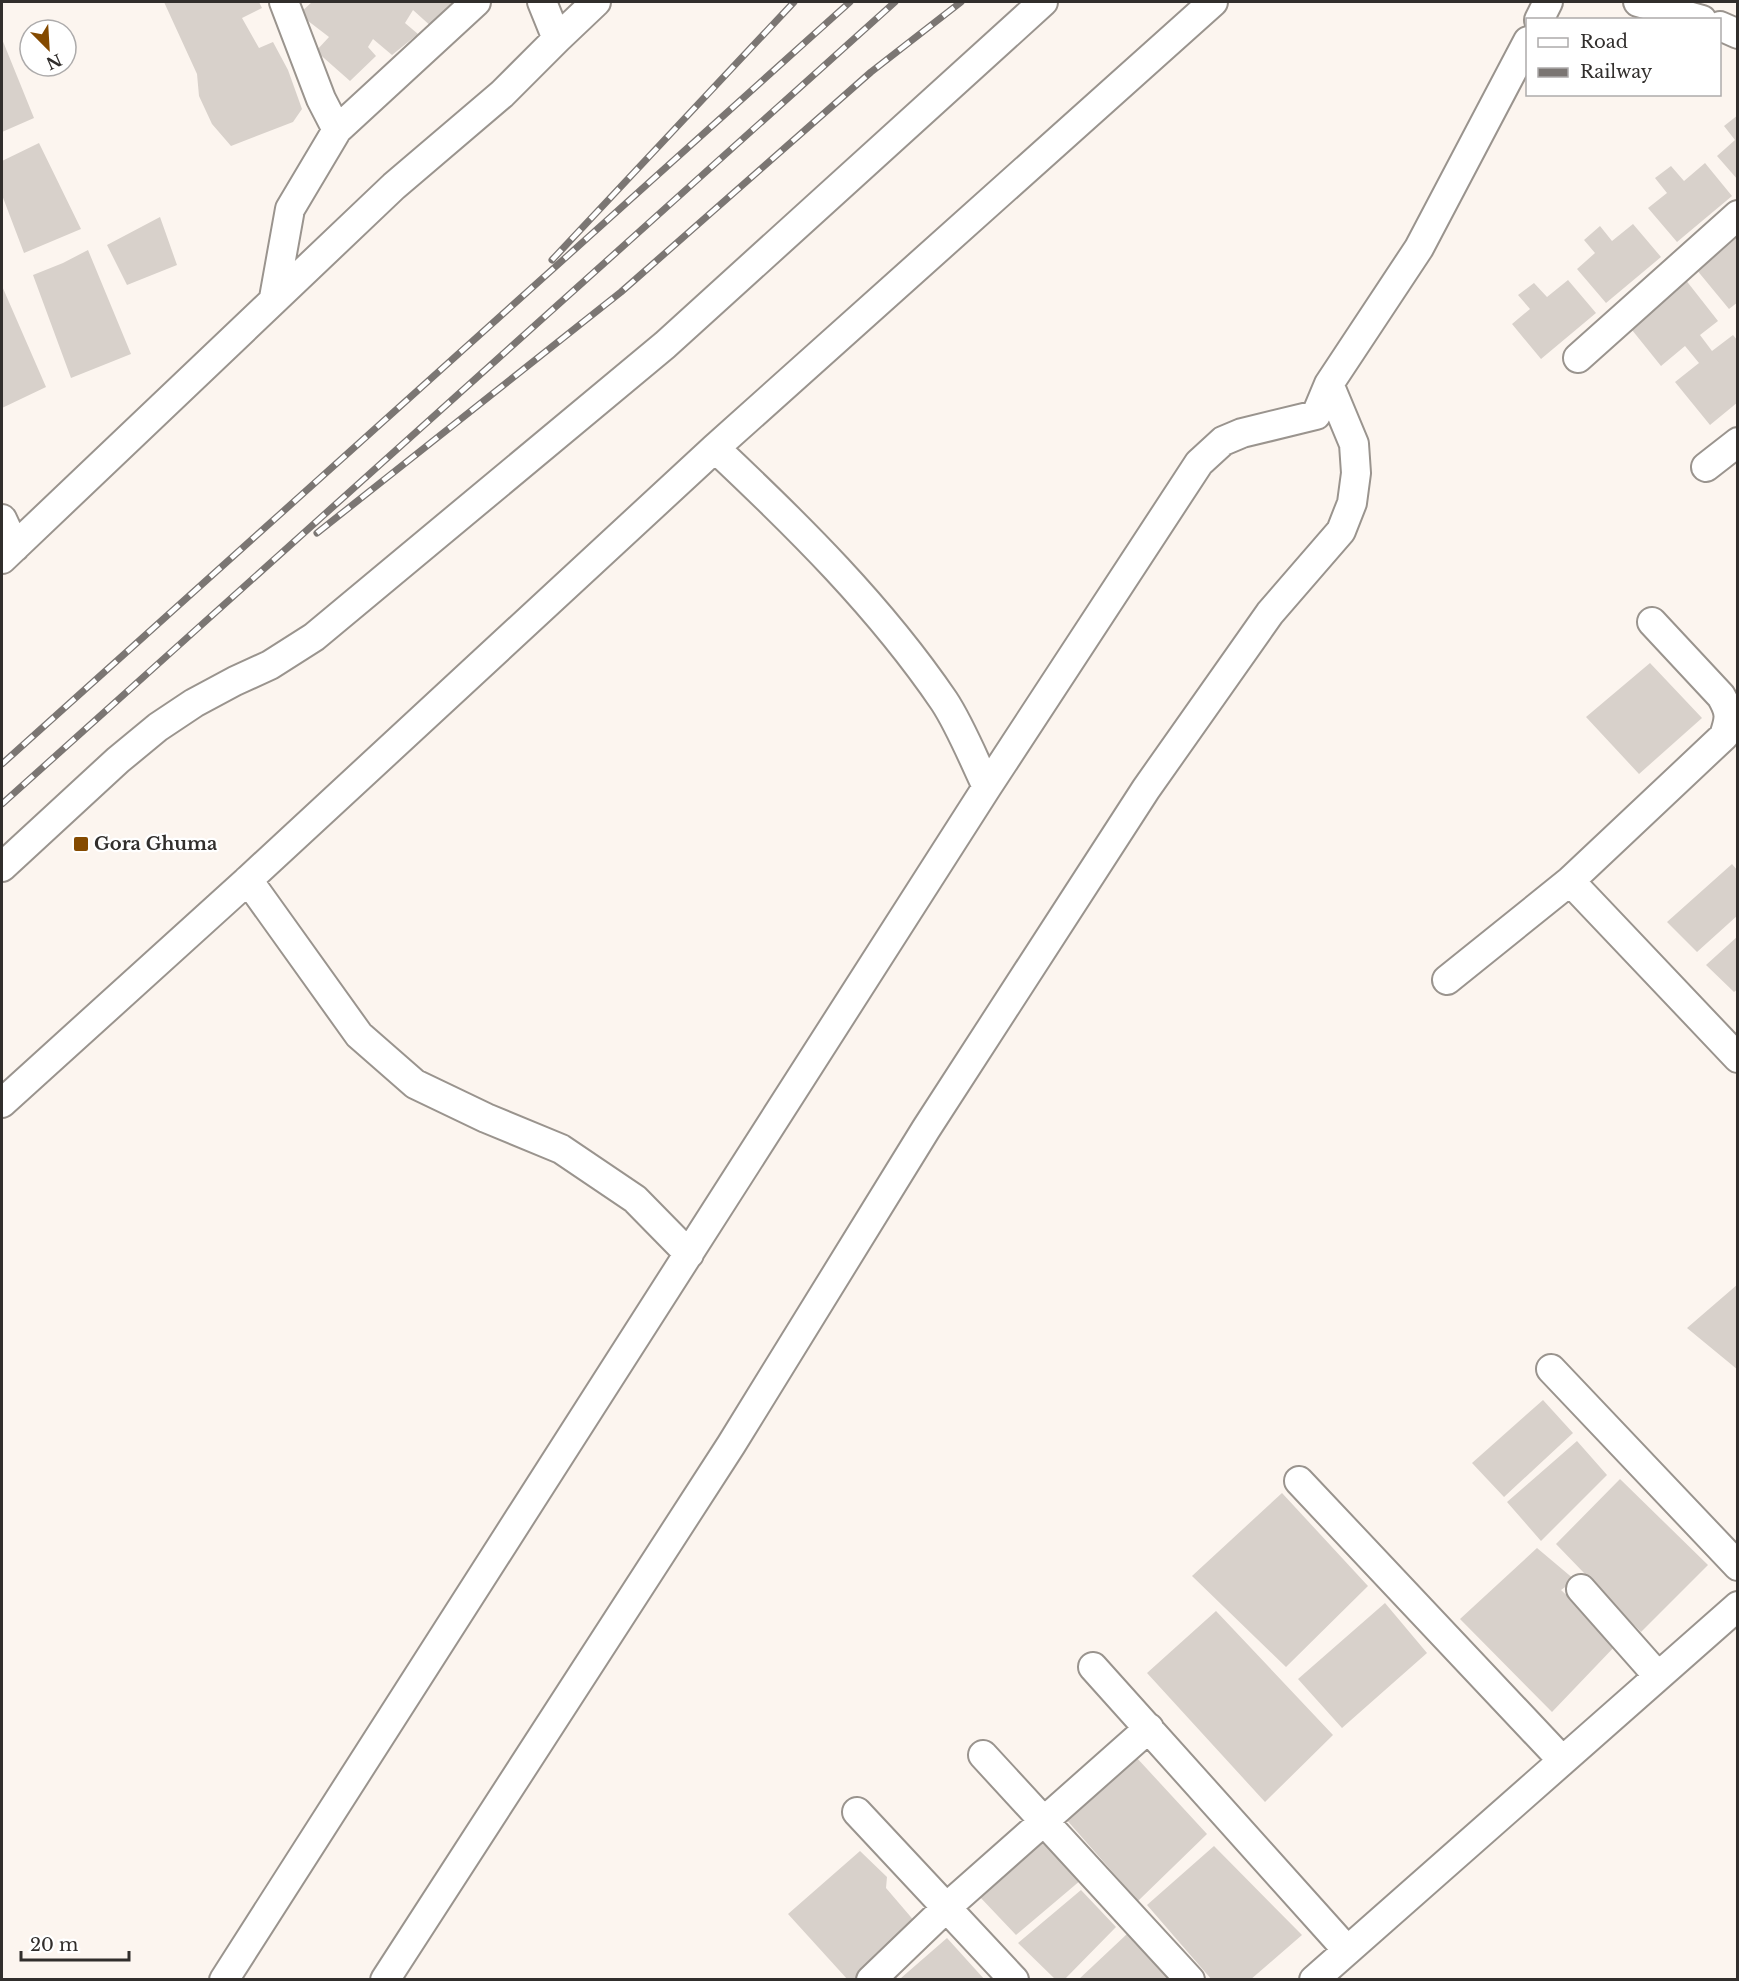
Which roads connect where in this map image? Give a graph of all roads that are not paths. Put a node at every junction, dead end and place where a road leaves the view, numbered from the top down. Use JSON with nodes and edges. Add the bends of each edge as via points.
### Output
{"nodes":[{"id":1,"x":284,"y":2,"type":"edge"},
{"id":2,"x":476,"y":2,"type":"edge"},
{"id":3,"x":542,"y":2,"type":"edge"},
{"id":4,"x":597,"y":2,"type":"edge"},
{"id":5,"x":1043,"y":2,"type":"edge"},
{"id":6,"x":1213,"y":2,"type":"edge"},
{"id":7,"x":1548,"y":2,"type":"edge"},
{"id":8,"x":1638,"y":2,"type":"edge"},
{"id":9,"x":1540,"y":18,"type":"edge"},
{"id":10,"x":1695,"y":18,"type":"edge"},
{"id":11,"x":1721,"y":27,"type":"edge"},
{"id":12,"x":1737,"y":34,"type":"edge"},
{"id":13,"x":557,"y":39,"type":"junction"},
{"id":14,"x":1526,"y":43,"type":"edge"},
{"id":15,"x":337,"y":130,"type":"junction"},
{"id":16,"x":1737,"y":215,"type":"edge"},
{"id":17,"x":274,"y":298,"type":"junction"},
{"id":18,"x":1578,"y":358,"type":"dead end"},
{"id":19,"x":1329,"y":384,"type":"junction"},
{"id":20,"x":1737,"y":442,"type":"edge"},
{"id":21,"x":715,"y":448,"type":"junction"},
{"id":22,"x":1706,"y":467,"type":"dead end"},
{"id":23,"x":2,"y":519,"type":"edge"},
{"id":24,"x":8,"y":553,"type":"edge"},
{"id":25,"x":1652,"y":622,"type":"dead end"},
{"id":26,"x":987,"y":787,"type":"junction"},
{"id":27,"x":2,"y":867,"type":"edge"},
{"id":28,"x":248,"y":880,"type":"junction"},
{"id":29,"x":1570,"y":881,"type":"junction"},
{"id":30,"x":1447,"y":980,"type":"dead end"},
{"id":31,"x":1737,"y":1058,"type":"edge"},
{"id":32,"x":2,"y":1103,"type":"edge"},
{"id":33,"x":689,"y":1254,"type":"junction"},
{"id":34,"x":1551,"y":1369,"type":"dead end"},
{"id":35,"x":1299,"y":1481,"type":"dead end"},
{"id":36,"x":1737,"y":1566,"type":"edge"},
{"id":37,"x":1581,"y":1589,"type":"dead end"},
{"id":38,"x":1737,"y":1606,"type":"edge"},
{"id":39,"x":1093,"y":1666,"type":"dead end"},
{"id":40,"x":1658,"y":1676,"type":"junction"},
{"id":41,"x":1149,"y":1728,"type":"junction"},
{"id":42,"x":983,"y":1755,"type":"dead end"},
{"id":43,"x":1563,"y":1760,"type":"junction"},
{"id":44,"x":857,"y":1812,"type":"dead end"},
{"id":45,"x":1045,"y":1821,"type":"junction"},
{"id":46,"x":946,"y":1907,"type":"junction"},
{"id":47,"x":1347,"y":1950,"type":"junction"},
{"id":48,"x":873,"y":1979,"type":"edge"},
{"id":49,"x":224,"y":1980,"type":"edge"},
{"id":50,"x":385,"y":1980,"type":"edge"},
{"id":51,"x":1014,"y":1980,"type":"edge"},
{"id":52,"x":1191,"y":1980,"type":"edge"},
{"id":53,"x":1314,"y":1980,"type":"edge"}],
"edges":[{"from":1,"to":15,"type":"street"},
{"from":2,"to":15,"type":"street"},
{"from":3,"to":13,"type":"street"},
{"from":4,"to":13,"type":"street"},
{"from":5,"to":27,"type":"street","via":[[666,345],[314,638],[194,703],[158,727]]},
{"from":6,"to":21,"type":"street"},
{"from":7,"to":9,"type":"street"},
{"from":8,"to":10,"type":"street"},
{"from":11,"to":12,"type":"street"},
{"from":13,"to":17,"type":"street","via":[[502,94],[394,186]]},
{"from":14,"to":19,"type":"street","via":[[1419,248]]},
{"from":15,"to":17,"type":"street","via":[[290,209]]},
{"from":16,"to":18,"type":"street"},
{"from":17,"to":24,"type":"street"},
{"from":19,"to":26,"type":"street","via":[[1316,415],[1222,441],[1199,463]]},
{"from":19,"to":50,"type":"street","via":[[1354,444],[1352,503],[1341,531],[1270,613],[1146,789]]},
{"from":20,"to":22,"type":"street"},
{"from":21,"to":26,"type":"street","via":[[792,521],[889,627],[945,703]]},
{"from":21,"to":28,"type":"street"},
{"from":23,"to":24,"type":"street"},
{"from":25,"to":29,"type":"street","via":[[1721,696],[1730,719],[1724,736]]},
{"from":26,"to":33,"type":"street"},
{"from":28,"to":32,"type":"street"},
{"from":28,"to":33,"type":"street","via":[[359,1035],[415,1084],[561,1149],[635,1199]]},
{"from":29,"to":30,"type":"street"},
{"from":29,"to":31,"type":"street"},
{"from":33,"to":49,"type":"street"},
{"from":34,"to":36,"type":"street"},
{"from":35,"to":43,"type":"street"},
{"from":37,"to":40,"type":"street"},
{"from":38,"to":40,"type":"street"},
{"from":39,"to":41,"type":"street"},
{"from":40,"to":43,"type":"street"},
{"from":41,"to":45,"type":"street"},
{"from":41,"to":47,"type":"street"},
{"from":42,"to":45,"type":"street"},
{"from":43,"to":47,"type":"street"},
{"from":44,"to":46,"type":"street"},
{"from":45,"to":46,"type":"street"},
{"from":45,"to":52,"type":"street"},
{"from":46,"to":48,"type":"street"},
{"from":46,"to":51,"type":"street"},
{"from":47,"to":53,"type":"street"}]}
